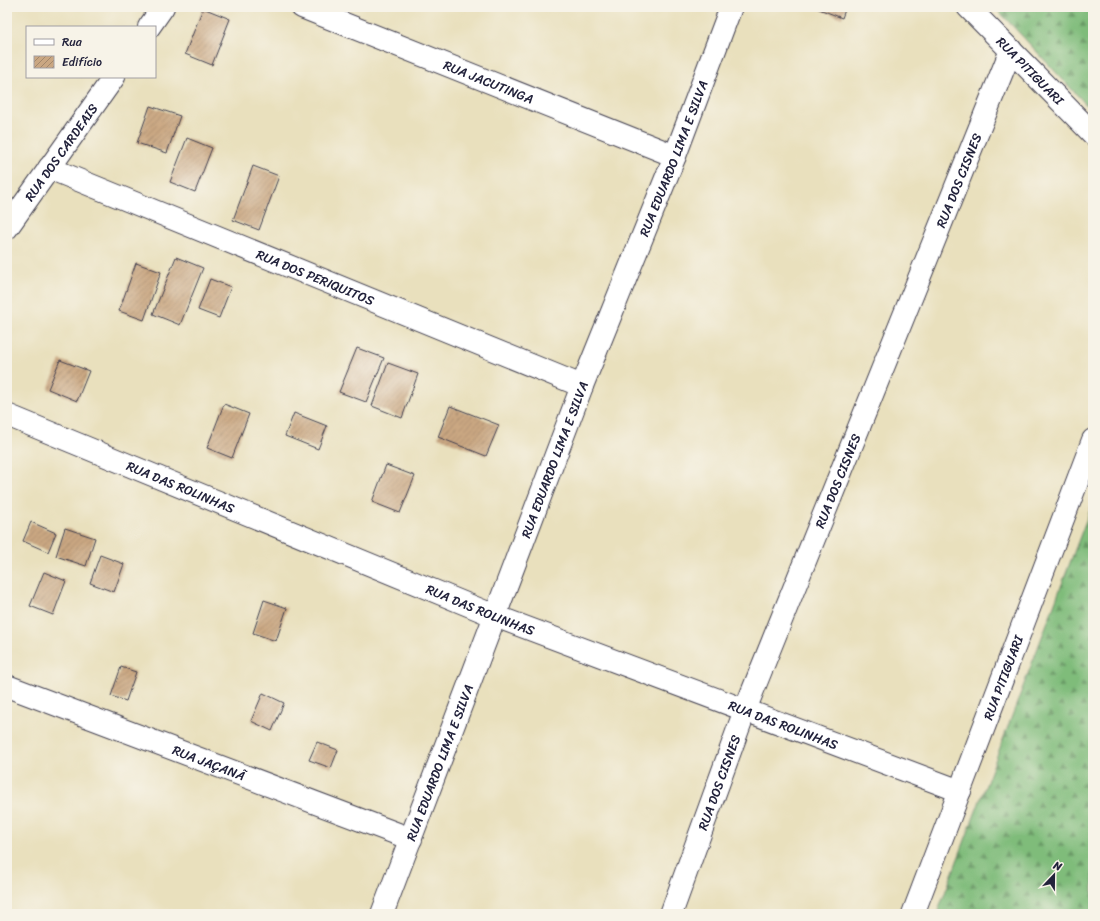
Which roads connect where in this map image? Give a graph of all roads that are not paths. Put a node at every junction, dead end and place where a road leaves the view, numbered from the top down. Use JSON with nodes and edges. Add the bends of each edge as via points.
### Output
{"nodes":[{"id":1,"x":163,"y":7,"type":"edge"},
{"id":2,"x":302,"y":7,"type":"edge"},
{"id":3,"x":731,"y":7,"type":"edge"},
{"id":4,"x":968,"y":7,"type":"edge"},
{"id":5,"x":150,"y":26,"type":"edge"},
{"id":6,"x":1011,"y":50,"type":"junction"},
{"id":7,"x":113,"y":78,"type":"edge"},
{"id":8,"x":1093,"y":134,"type":"edge"},
{"id":9,"x":675,"y":156,"type":"junction"},
{"id":10,"x":50,"y":168,"type":"junction"},
{"id":11,"x":7,"y":228,"type":"edge"},
{"id":12,"x":582,"y":386,"type":"junction"},
{"id":13,"x":7,"y":415,"type":"edge"},
{"id":14,"x":1093,"y":440,"type":"edge"},
{"id":15,"x":495,"y":616,"type":"junction"},
{"id":16,"x":7,"y":686,"type":"edge"},
{"id":17,"x":745,"y":710,"type":"junction"},
{"id":18,"x":960,"y":790,"type":"junction"},
{"id":19,"x":411,"y":839,"type":"junction"},
{"id":20,"x":382,"y":914,"type":"edge"},
{"id":21,"x":671,"y":914,"type":"edge"},
{"id":22,"x":914,"y":914,"type":"edge"}],
"edges":[{"from":1,"to":5,"type":"street"},
{"from":2,"to":9,"type":"street","name":"RUA JACUTINGA"},
{"from":3,"to":9,"type":"street","name":"RUA EDUARDO LIMA E SILVA"},
{"from":4,"to":6,"type":"street","name":"RUA PITIGUARI"},
{"from":6,"to":8,"type":"street","name":"RUA PITIGUARI"},
{"from":6,"to":17,"type":"street","name":"RUA DOS CISNES"},
{"from":7,"to":10,"type":"street","name":"RUA DOS CARDEAIS"},
{"from":9,"to":12,"type":"street","name":"RUA EDUARDO LIMA E SILVA"},
{"from":10,"to":11,"type":"street","name":"RUA DOS CARDEAIS"},
{"from":10,"to":12,"type":"street","name":"RUA DOS PERIQUITOS"},
{"from":12,"to":15,"type":"street","name":"RUA EDUARDO LIMA E SILVA"},
{"from":13,"to":15,"type":"street","name":"RUA DAS ROLINHAS"},
{"from":14,"to":18,"type":"street","name":"RUA PITIGUARI"},
{"from":15,"to":17,"type":"street","name":"RUA DAS ROLINHAS"},
{"from":15,"to":19,"type":"street","name":"RUA EDUARDO LIMA E SILVA"},
{"from":16,"to":19,"type":"street","name":"RUA JAÇANÃ"},
{"from":17,"to":18,"type":"street","name":"RUA DAS ROLINHAS"},
{"from":17,"to":21,"type":"street","name":"RUA DOS CISNES"},
{"from":18,"to":22,"type":"street","name":"RUA PITIGUARI"},
{"from":19,"to":20,"type":"street","name":"RUA EDUARDO LIMA E SILVA"}]}
